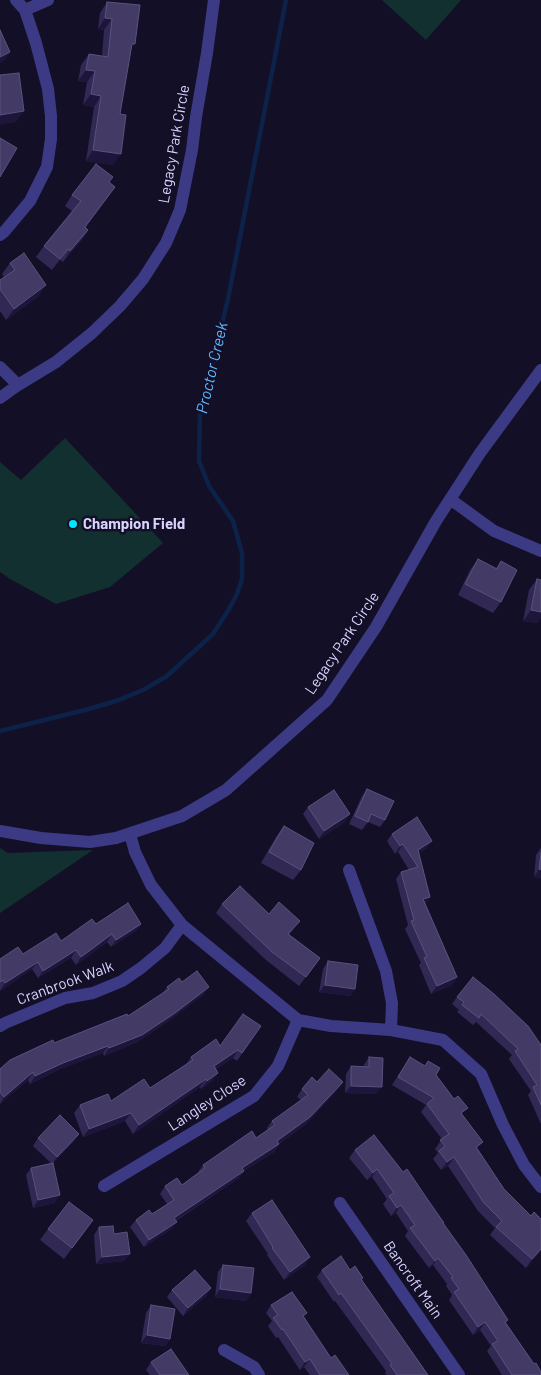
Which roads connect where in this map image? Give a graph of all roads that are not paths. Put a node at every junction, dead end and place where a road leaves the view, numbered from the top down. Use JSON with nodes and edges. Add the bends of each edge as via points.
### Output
{"nodes":[{"id":1,"x":16,"y":0,"type":"edge"},
{"id":2,"x":48,"y":0,"type":"edge"},
{"id":3,"x":214,"y":0,"type":"edge"},
{"id":4,"x":25,"y":10,"type":"junction"},
{"id":5,"x":0,"y":235,"type":"edge"},
{"id":6,"x":0,"y":367,"type":"edge"},
{"id":7,"x":541,"y":370,"type":"edge"},
{"id":8,"x":18,"y":385,"type":"junction"},
{"id":9,"x":0,"y":398,"type":"edge"},
{"id":10,"x":450,"y":499,"type":"junction"},
{"id":11,"x":541,"y":551,"type":"edge"},
{"id":12,"x":0,"y":831,"type":"edge"},
{"id":13,"x":130,"y":834,"type":"junction"},
{"id":14,"x":349,"y":870,"type":"dead end"},
{"id":15,"x":182,"y":925,"type":"junction"},
{"id":16,"x":298,"y":1020,"type":"junction"},
{"id":17,"x":0,"y":1026,"type":"edge"},
{"id":18,"x":391,"y":1030,"type":"junction"},
{"id":19,"x":104,"y":1186,"type":"dead end"},
{"id":20,"x":541,"y":1187,"type":"edge"},
{"id":21,"x":340,"y":1203,"type":"dead end"},
{"id":22,"x":224,"y":1350,"type":"dead end"},
{"id":23,"x":259,"y":1375,"type":"edge"},
{"id":24,"x":459,"y":1375,"type":"edge"}],
"edges":[{"from":1,"to":4,"type":"street"},
{"from":2,"to":4,"type":"street"},
{"from":3,"to":8,"type":"street","name":"Legacy Park Circle","via":[[180,210],[166,243],[143,279],[120,306],[56,362]]},
{"from":4,"to":5,"type":"street","via":[[48,89],[51,139],[47,167],[30,201]]},
{"from":6,"to":8,"type":"street"},
{"from":7,"to":10,"type":"street","name":"Legacy Park Circle"},
{"from":8,"to":9,"type":"street","name":"Legacy Park Circle"},
{"from":10,"to":11,"type":"street","via":[[494,531]]},
{"from":10,"to":13,"type":"street","name":"Legacy Park Circle","via":[[376,627],[327,700],[226,790],[182,816]]},
{"from":12,"to":13,"type":"street","name":"Legacy Park Circle","via":[[90,842]]},
{"from":13,"to":15,"type":"street","via":[[151,885]]},
{"from":14,"to":18,"type":"street","via":[[386,971],[392,1003]]},
{"from":15,"to":16,"type":"street"},
{"from":15,"to":17,"type":"street","name":"Cranbrook Walk","via":[[165,948],[122,980],[93,993],[65,998]]},
{"from":16,"to":18,"type":"street"},
{"from":16,"to":19,"type":"street","name":"Langley Close","via":[[278,1066],[254,1096]]},
{"from":18,"to":20,"type":"street","via":[[442,1040],[481,1074],[524,1165]]},
{"from":21,"to":24,"type":"street","name":"Bancroft Main"},
{"from":22,"to":23,"type":"street","via":[[254,1367]]}]}
